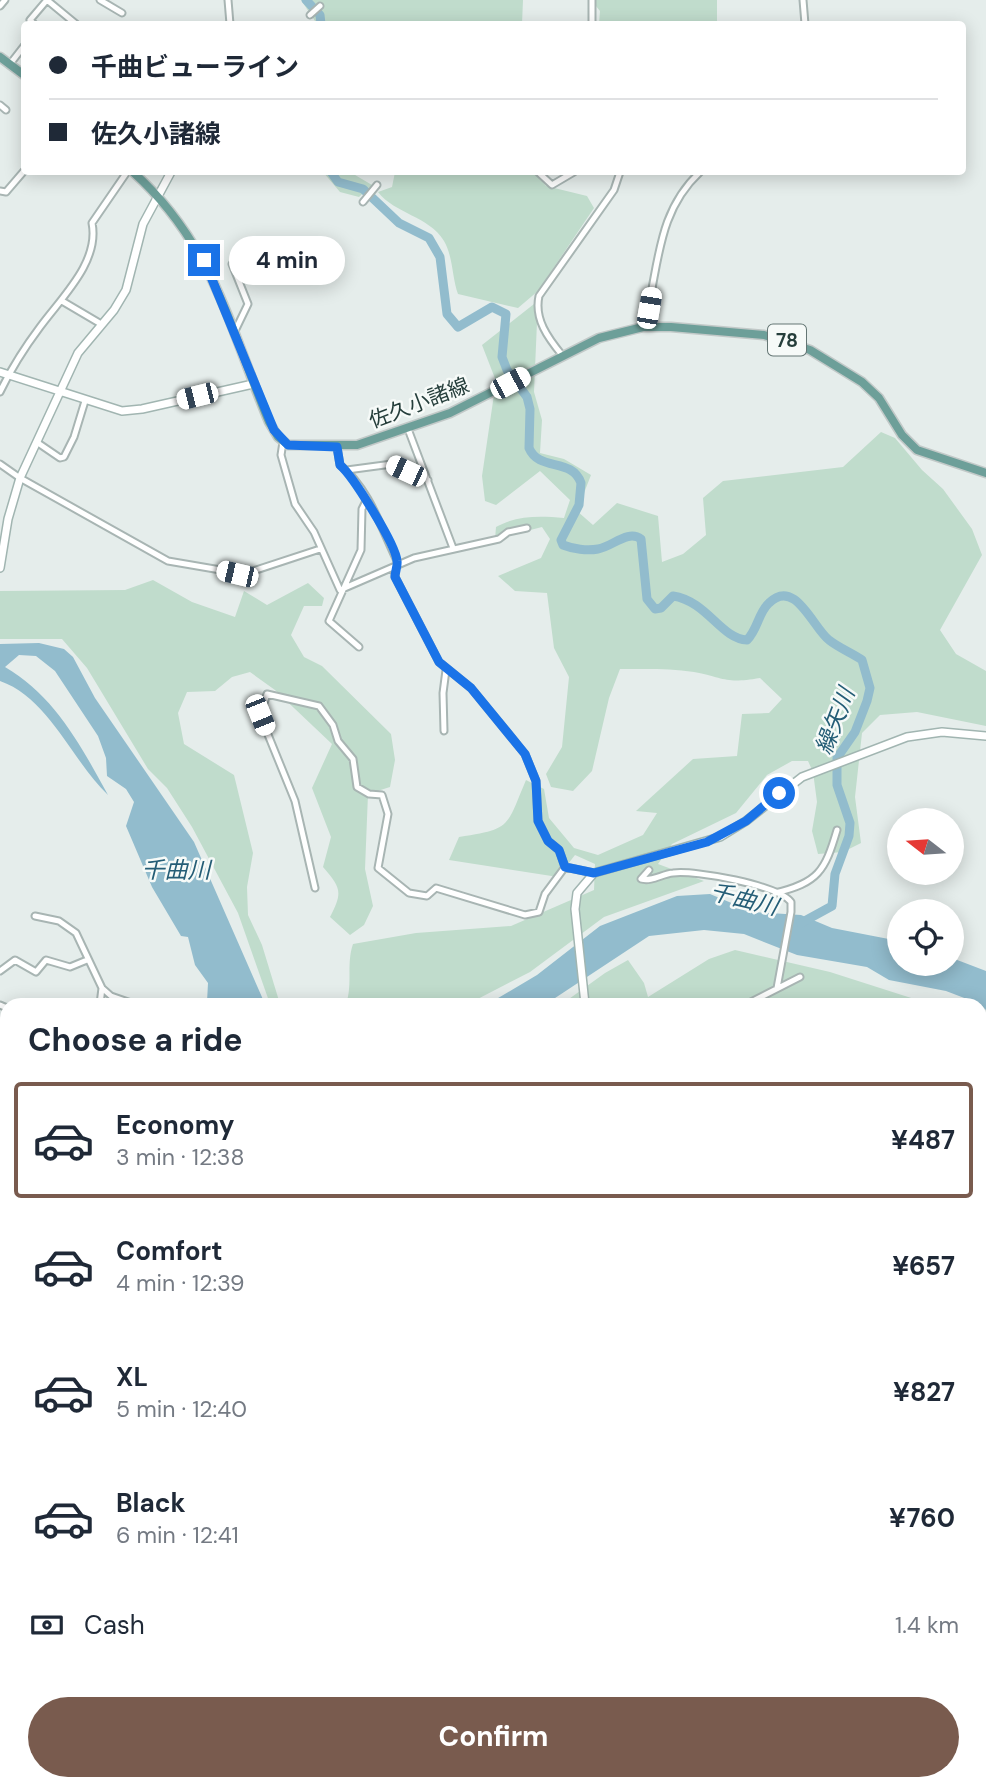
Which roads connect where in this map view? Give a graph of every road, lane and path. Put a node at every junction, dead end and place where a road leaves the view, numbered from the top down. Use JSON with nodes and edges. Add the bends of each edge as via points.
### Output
{"nodes":[{"id":1,"x":5,"y":0,"type":"edge"},
{"id":2,"x":47,"y":0,"type":"edge"},
{"id":3,"x":228,"y":0,"type":"edge"},
{"id":4,"x":592,"y":0,"type":"edge"},
{"id":5,"x":803,"y":0,"type":"edge"},
{"id":6,"x":103,"y":1,"type":"edge"},
{"id":7,"x":0,"y":6,"type":"edge"},
{"id":8,"x":320,"y":6,"type":"dead end"},
{"id":9,"x":122,"y":13,"type":"dead end"},
{"id":10,"x":310,"y":15,"type":"dead end"},
{"id":11,"x":31,"y":21,"type":"edge"},
{"id":12,"x":72,"y":21,"type":"edge"},
{"id":13,"x":230,"y":21,"type":"edge"},
{"id":14,"x":592,"y":21,"type":"edge"},
{"id":15,"x":805,"y":21,"type":"edge"},
{"id":16,"x":21,"y":48,"type":"edge"},
{"id":17,"x":4,"y":62,"type":"edge"},
{"id":18,"x":21,"y":73,"type":"edge"},
{"id":19,"x":0,"y":105,"type":"edge"},
{"id":20,"x":6,"y":110,"type":"dead end"},
{"id":21,"x":21,"y":174,"type":"edge"},
{"id":22,"x":125,"y":175,"type":"edge"},
{"id":23,"x":136,"y":175,"type":"edge"},
{"id":24,"x":169,"y":175,"type":"edge"},
{"id":25,"x":541,"y":175,"type":"edge"},
{"id":26,"x":568,"y":175,"type":"edge"},
{"id":27,"x":619,"y":175,"type":"edge"},
{"id":28,"x":697,"y":175,"type":"edge"},
{"id":29,"x":377,"y":185,"type":"dead end"},
{"id":30,"x":0,"y":191,"type":"edge"},
{"id":31,"x":158,"y":195,"type":"junction"},
{"id":32,"x":363,"y":202,"type":"dead end"},
{"id":33,"x":232,"y":264,"type":"dead end"},
{"id":34,"x":62,"y":301,"type":"junction"},
{"id":35,"x":101,"y":324,"type":"junction"},
{"id":36,"x":643,"y":327,"type":"junction"},
{"id":37,"x":234,"y":333,"type":"junction"},
{"id":38,"x":562,"y":355,"type":"junction"},
{"id":39,"x":0,"y":372,"type":"edge"},
{"id":40,"x":10,"y":376,"type":"junction"},
{"id":41,"x":253,"y":384,"type":"junction"},
{"id":42,"x":0,"y":392,"type":"edge"},
{"id":43,"x":61,"y":393,"type":"junction"},
{"id":44,"x":85,"y":401,"type":"junction"},
{"id":45,"x":408,"y":429,"type":"junction"},
{"id":46,"x":283,"y":442,"type":"junction"},
{"id":47,"x":38,"y":443,"type":"junction"},
{"id":48,"x":337,"y":447,"type":"junction"},
{"id":49,"x":0,"y":464,"type":"edge"},
{"id":50,"x":346,"y":470,"type":"junction"},
{"id":51,"x":986,"y":473,"type":"edge"},
{"id":52,"x":20,"y":478,"type":"junction"},
{"id":53,"x":428,"y":480,"type":"junction"},
{"id":54,"x":367,"y":499,"type":"junction"},
{"id":55,"x":527,"y":528,"type":"dead end"},
{"id":56,"x":453,"y":548,"type":"junction"},
{"id":57,"x":320,"y":549,"type":"junction"},
{"id":58,"x":397,"y":565,"type":"junction"},
{"id":59,"x":0,"y":568,"type":"edge"},
{"id":60,"x":340,"y":590,"type":"junction"},
{"id":61,"x":359,"y":647,"type":"dead end"},
{"id":62,"x":446,"y":670,"type":"junction"},
{"id":63,"x":444,"y":731,"type":"dead end"},
{"id":64,"x":986,"y":736,"type":"edge"},
{"id":65,"x":836,"y":830,"type":"dead end"},
{"id":66,"x":565,"y":867,"type":"junction"},
{"id":67,"x":649,"y":870,"type":"dead end"},
{"id":68,"x":594,"y":873,"type":"junction"},
{"id":69,"x":315,"y":888,"type":"dead end"},
{"id":70,"x":775,"y":892,"type":"junction"},
{"id":71,"x":35,"y":916,"type":"dead end"},
{"id":72,"x":87,"y":960,"type":"junction"},
{"id":73,"x":0,"y":971,"type":"edge"},
{"id":74,"x":800,"y":976,"type":"dead end"},
{"id":75,"x":777,"y":988,"type":"junction"},
{"id":76,"x":102,"y":989,"type":"junction"},
{"id":77,"x":101,"y":998,"type":"edge"},
{"id":78,"x":117,"y":998,"type":"edge"},
{"id":79,"x":584,"y":998,"type":"edge"},
{"id":80,"x":758,"y":998,"type":"edge"}],
"edges":[{"from":1,"to":7,"type":"street"},
{"from":2,"to":11,"type":"street"},
{"from":2,"to":12,"type":"street"},
{"from":3,"to":13,"type":"street"},
{"from":4,"to":14,"type":"street"},
{"from":5,"to":15,"type":"street"},
{"from":6,"to":9,"type":"street"},
{"from":8,"to":10,"type":"street"},
{"from":16,"to":17,"type":"street"},
{"from":17,"to":18,"type":"main road"},
{"from":19,"to":20,"type":"street"},
{"from":21,"to":30,"type":"street","via":[[6,191]]},
{"from":22,"to":34,"type":"street","via":[[92,223],[95,238]]},
{"from":23,"to":31,"type":"main road"},
{"from":24,"to":31,"type":"street"},
{"from":25,"to":26,"type":"street","via":[[552,185]]},
{"from":27,"to":38,"type":"street","via":[[614,190],[539,296],[542,326]]},
{"from":28,"to":36,"type":"street","via":[[682,188],[660,240]]},
{"from":29,"to":32,"type":"street"},
{"from":31,"to":35,"type":"street","via":[[143,224],[126,290]]},
{"from":31,"to":37,"type":"main road","via":[[196,244]]},
{"from":33,"to":37,"type":"street","via":[[248,304]]},
{"from":34,"to":35,"type":"street"},
{"from":34,"to":40,"type":"street","via":[[40,326]]},
{"from":35,"to":43,"type":"street","via":[[78,353]]},
{"from":36,"to":38,"type":"main road","name":"佐久小諸線","number":"78","via":[[612,333]]},
{"from":36,"to":51,"type":"main road","name":"佐久小諸線","number":"78","via":[[764,335],[797,344],[862,382],[916,450]]},
{"from":37,"to":41,"type":"main road"},
{"from":38,"to":45,"type":"main road","name":"佐久小諸線","number":"78","via":[[492,393]]},
{"from":39,"to":40,"type":"street"},
{"from":40,"to":42,"type":"street"},
{"from":40,"to":43,"type":"street"},
{"from":41,"to":44,"type":"street","via":[[132,411]]},
{"from":41,"to":46,"type":"main road"},
{"from":43,"to":44,"type":"street"},
{"from":43,"to":47,"type":"street"},
{"from":44,"to":47,"type":"street","via":[[64,457]]},
{"from":45,"to":48,"type":"main road","name":"佐久小諸線","number":"78"},
{"from":45,"to":53,"type":"street"},
{"from":46,"to":48,"type":"main road","name":"佐久小諸線","number":"78"},
{"from":46,"to":57,"type":"street","via":[[281,455],[295,504]]},
{"from":47,"to":52,"type":"street"},
{"from":48,"to":50,"type":"street"},
{"from":49,"to":52,"type":"street"},
{"from":50,"to":53,"type":"street","via":[[392,464]]},
{"from":50,"to":54,"type":"street"},
{"from":52,"to":57,"type":"street","via":[[168,561],[244,575]]},
{"from":52,"to":59,"type":"street"},
{"from":53,"to":56,"type":"street"},
{"from":54,"to":58,"type":"street"},
{"from":54,"to":60,"type":"street","via":[[362,509],[361,550]]},
{"from":55,"to":56,"type":"street"},
{"from":56,"to":58,"type":"street"},
{"from":57,"to":60,"type":"street"},
{"from":58,"to":60,"type":"street"},
{"from":58,"to":62,"type":"street","via":[[395,577]]},
{"from":60,"to":61,"type":"street","via":[[329,621]]},
{"from":62,"to":63,"type":"street"},
{"from":62,"to":66,"type":"street","via":[[471,688],[525,754],[536,781],[538,821]]},
{"from":64,"to":68,"type":"street","via":[[928,733],[846,760],[809,774],[720,836]]},
{"from":65,"to":70,"type":"street","via":[[822,870],[804,884]]},
{"from":66,"to":68,"type":"street"},
{"from":66,"to":69,"type":"street","via":[[535,914],[436,888],[427,896],[409,893],[378,868],[388,814],[382,796],[357,787],[353,759],[325,713],[319,706],[267,694],[260,715],[295,801]]},
{"from":67,"to":70,"type":"street","via":[[641,879],[688,873]]},
{"from":68,"to":79,"type":"street","via":[[575,899]]},
{"from":70,"to":75,"type":"street","via":[[791,902]]},
{"from":71,"to":72,"type":"street","via":[[59,921],[76,933]]},
{"from":72,"to":73,"type":"street","via":[[70,967],[47,960],[36,972],[15,960]]},
{"from":72,"to":76,"type":"street"},
{"from":74,"to":75,"type":"street"},
{"from":75,"to":80,"type":"street"},
{"from":76,"to":77,"type":"street"},
{"from":76,"to":78,"type":"street"}]}
